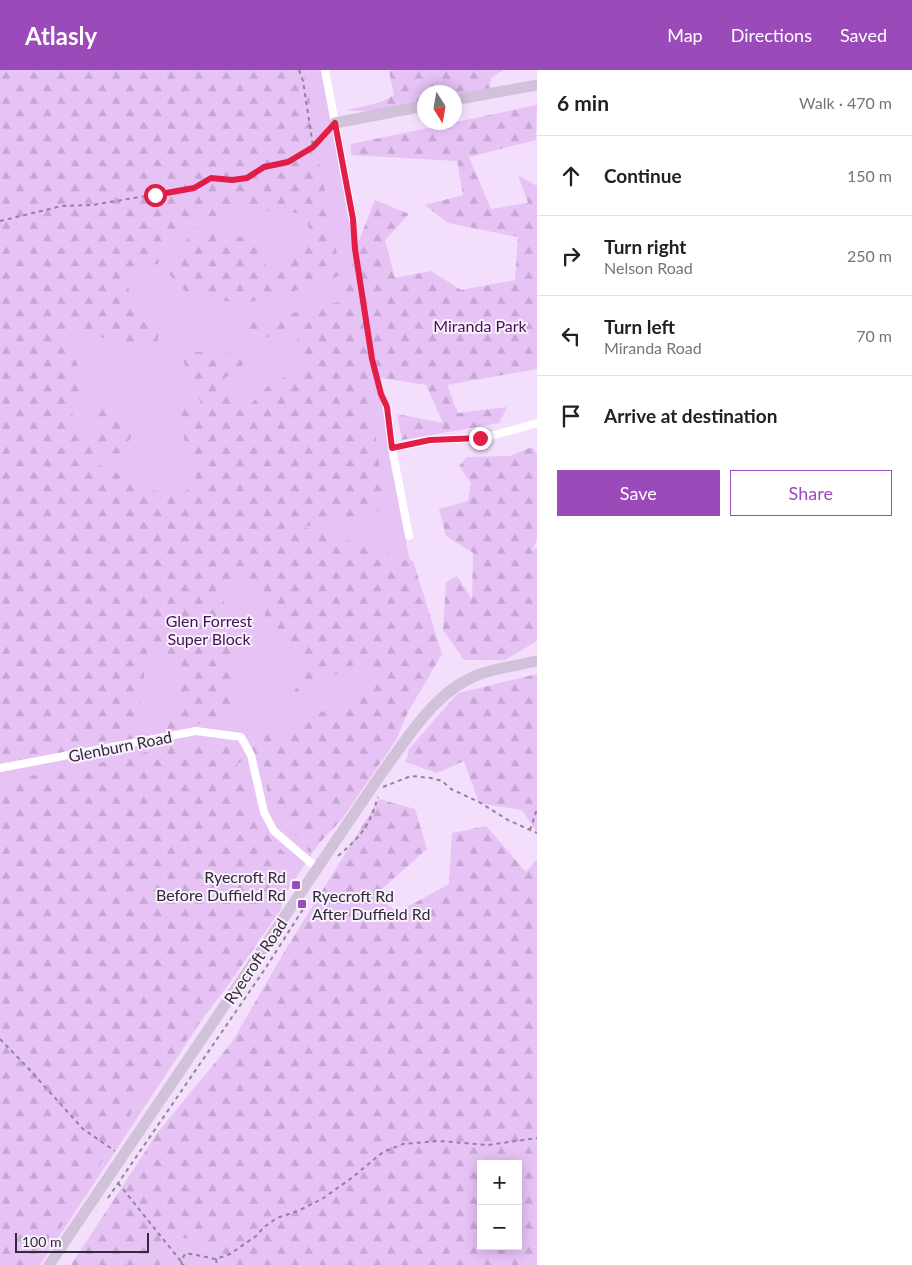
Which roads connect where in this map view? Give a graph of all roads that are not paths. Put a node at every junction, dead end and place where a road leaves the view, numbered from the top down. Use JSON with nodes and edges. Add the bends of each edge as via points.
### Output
{"nodes":[{"id":1,"x":325,"y":70,"type":"edge"},
{"id":2,"x":537,"y":85,"type":"edge"},
{"id":3,"x":462,"y":99,"type":"edge"},
{"id":4,"x":417,"y":107,"type":"edge"},
{"id":5,"x":335,"y":123,"type":"junction"},
{"id":6,"x":353,"y":219,"type":"road end"},
{"id":7,"x":387,"y":407,"type":"road end"},
{"id":8,"x":537,"y":423,"type":"edge"},
{"id":9,"x":392,"y":448,"type":"junction"},
{"id":10,"x":409,"y":536,"type":"dead end"},
{"id":11,"x":537,"y":661,"type":"edge"},
{"id":12,"x":0,"y":768,"type":"edge"},
{"id":13,"x":317,"y":868,"type":"junction"},
{"id":14,"x":50,"y":1265,"type":"edge"}],
"edges":[{"from":1,"to":5,"type":"street"},
{"from":2,"to":3,"type":"street"},
{"from":4,"to":5,"type":"street"},
{"from":5,"to":6,"type":"street"},
{"from":7,"to":9,"type":"street"},
{"from":8,"to":9,"type":"street","via":[[480,438],[430,440]]},
{"from":9,"to":10,"type":"street"},
{"from":11,"to":13,"type":"street","name":"Ryecroft Road","via":[[479,674],[454,688],[432,707],[381,774]]},
{"from":12,"to":13,"type":"street","name":"Glenburn Road","via":[[196,731],[241,736],[251,755],[264,812],[274,831]]},
{"from":13,"to":14,"type":"street","name":"Ryecroft Road"}]}
